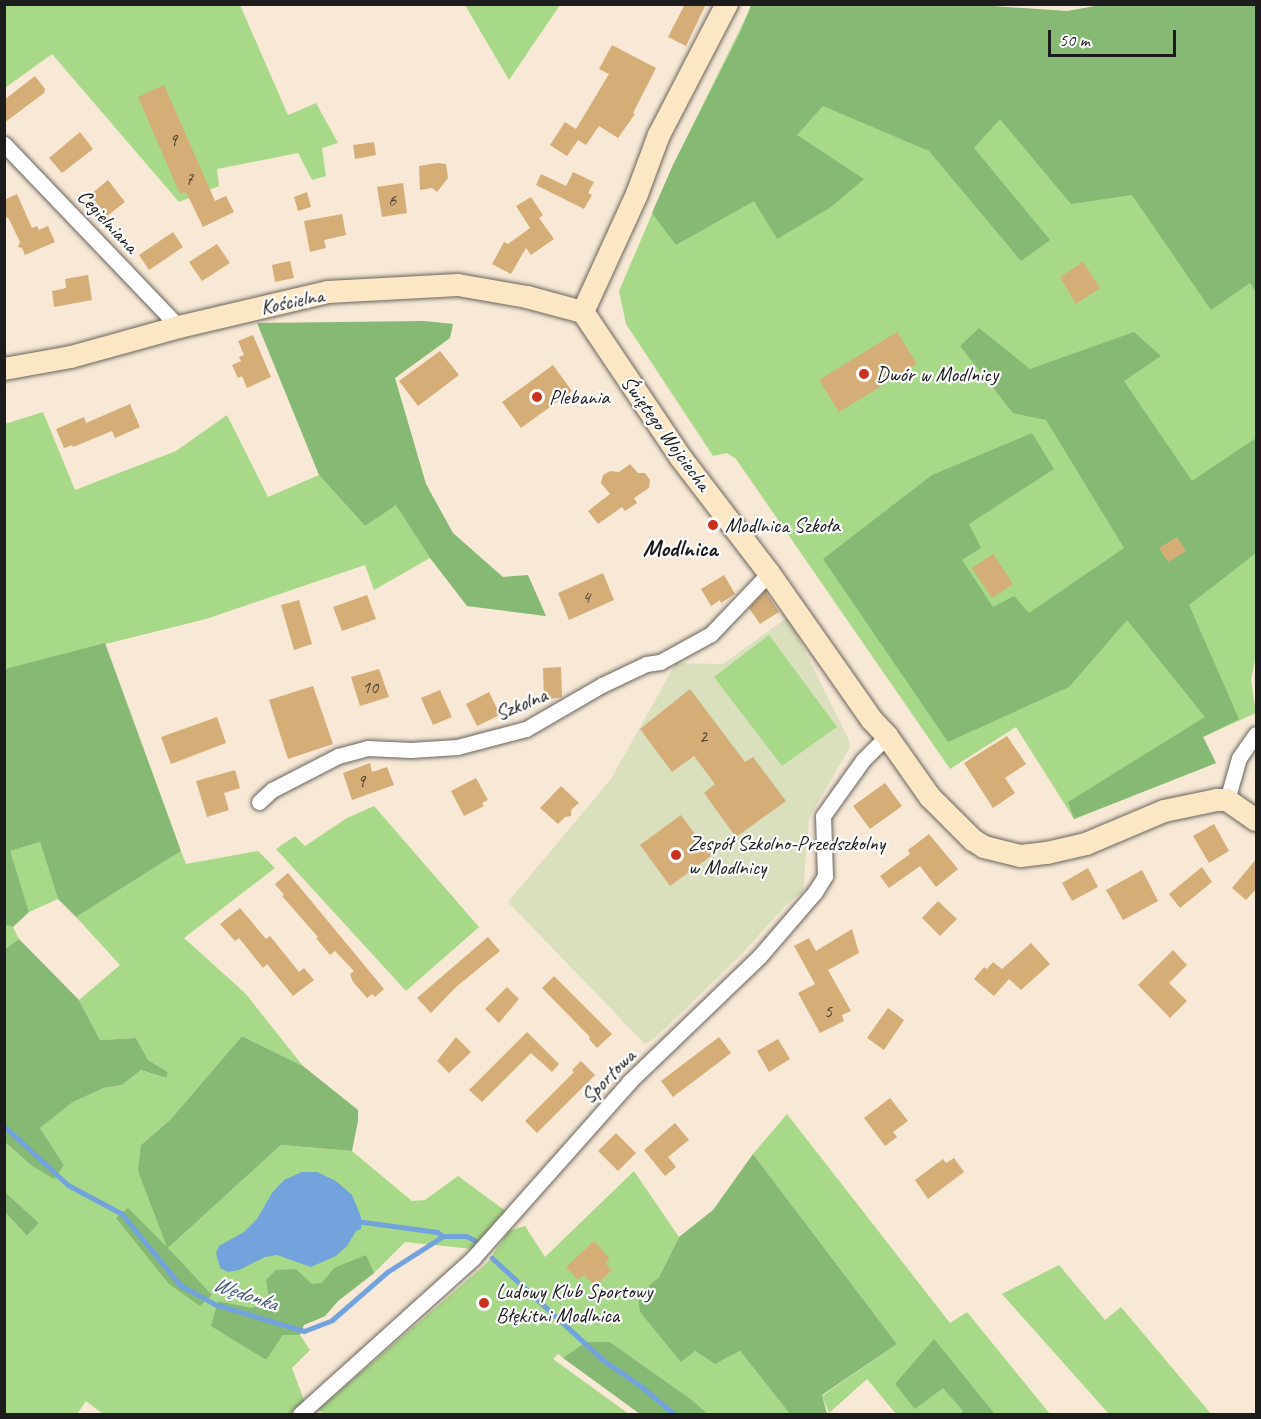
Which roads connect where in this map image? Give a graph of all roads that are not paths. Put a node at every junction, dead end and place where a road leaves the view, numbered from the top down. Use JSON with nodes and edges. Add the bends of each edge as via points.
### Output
{"nodes":[{"id":1,"x":727,"y":4,"type":"edge"},
{"id":2,"x":4,"y":144,"type":"edge"},
{"id":3,"x":583,"y":312,"type":"junction"},
{"id":4,"x":178,"y":327,"type":"junction"},
{"id":5,"x":4,"y":369,"type":"edge"},
{"id":6,"x":769,"y":573,"type":"junction"},
{"id":7,"x":1257,"y":734,"type":"edge"},
{"id":8,"x":887,"y":736,"type":"junction"},
{"id":9,"x":1227,"y":800,"type":"junction"},
{"id":10,"x":259,"y":802,"type":"dead end"},
{"id":11,"x":1257,"y":820,"type":"edge"},
{"id":12,"x":300,"y":1414,"type":"edge"}],
"edges":[{"from":1,"to":3,"type":"street","via":[[659,135],[637,194]]},
{"from":2,"to":4,"type":"street","name":"Cegielniana"},
{"from":3,"to":4,"type":"street","name":"Kościelna","via":[[458,285],[328,292]]},
{"from":3,"to":6,"type":"street","name":"Świętego Wojciecha","via":[[681,458]]},
{"from":4,"to":5,"type":"street","name":"Kościelna","via":[[71,357]]},
{"from":6,"to":8,"type":"street","name":"Świętego Wojciecha"},
{"from":6,"to":10,"type":"street","name":"Szkolna","via":[[711,634],[660,662],[646,664],[602,685],[526,729],[457,747],[367,748],[338,756],[272,790]]},
{"from":7,"to":9,"type":"street","via":[[1239,758]]},
{"from":8,"to":9,"type":"street","name":"Świętego Wojciecha","via":[[955,825],[984,847],[1021,856],[1086,844],[1164,811]]},
{"from":8,"to":12,"type":"street","name":"Sportowa","via":[[863,760],[823,816],[825,876],[759,957],[629,1082],[473,1258]]},
{"from":9,"to":11,"type":"street"}]}
